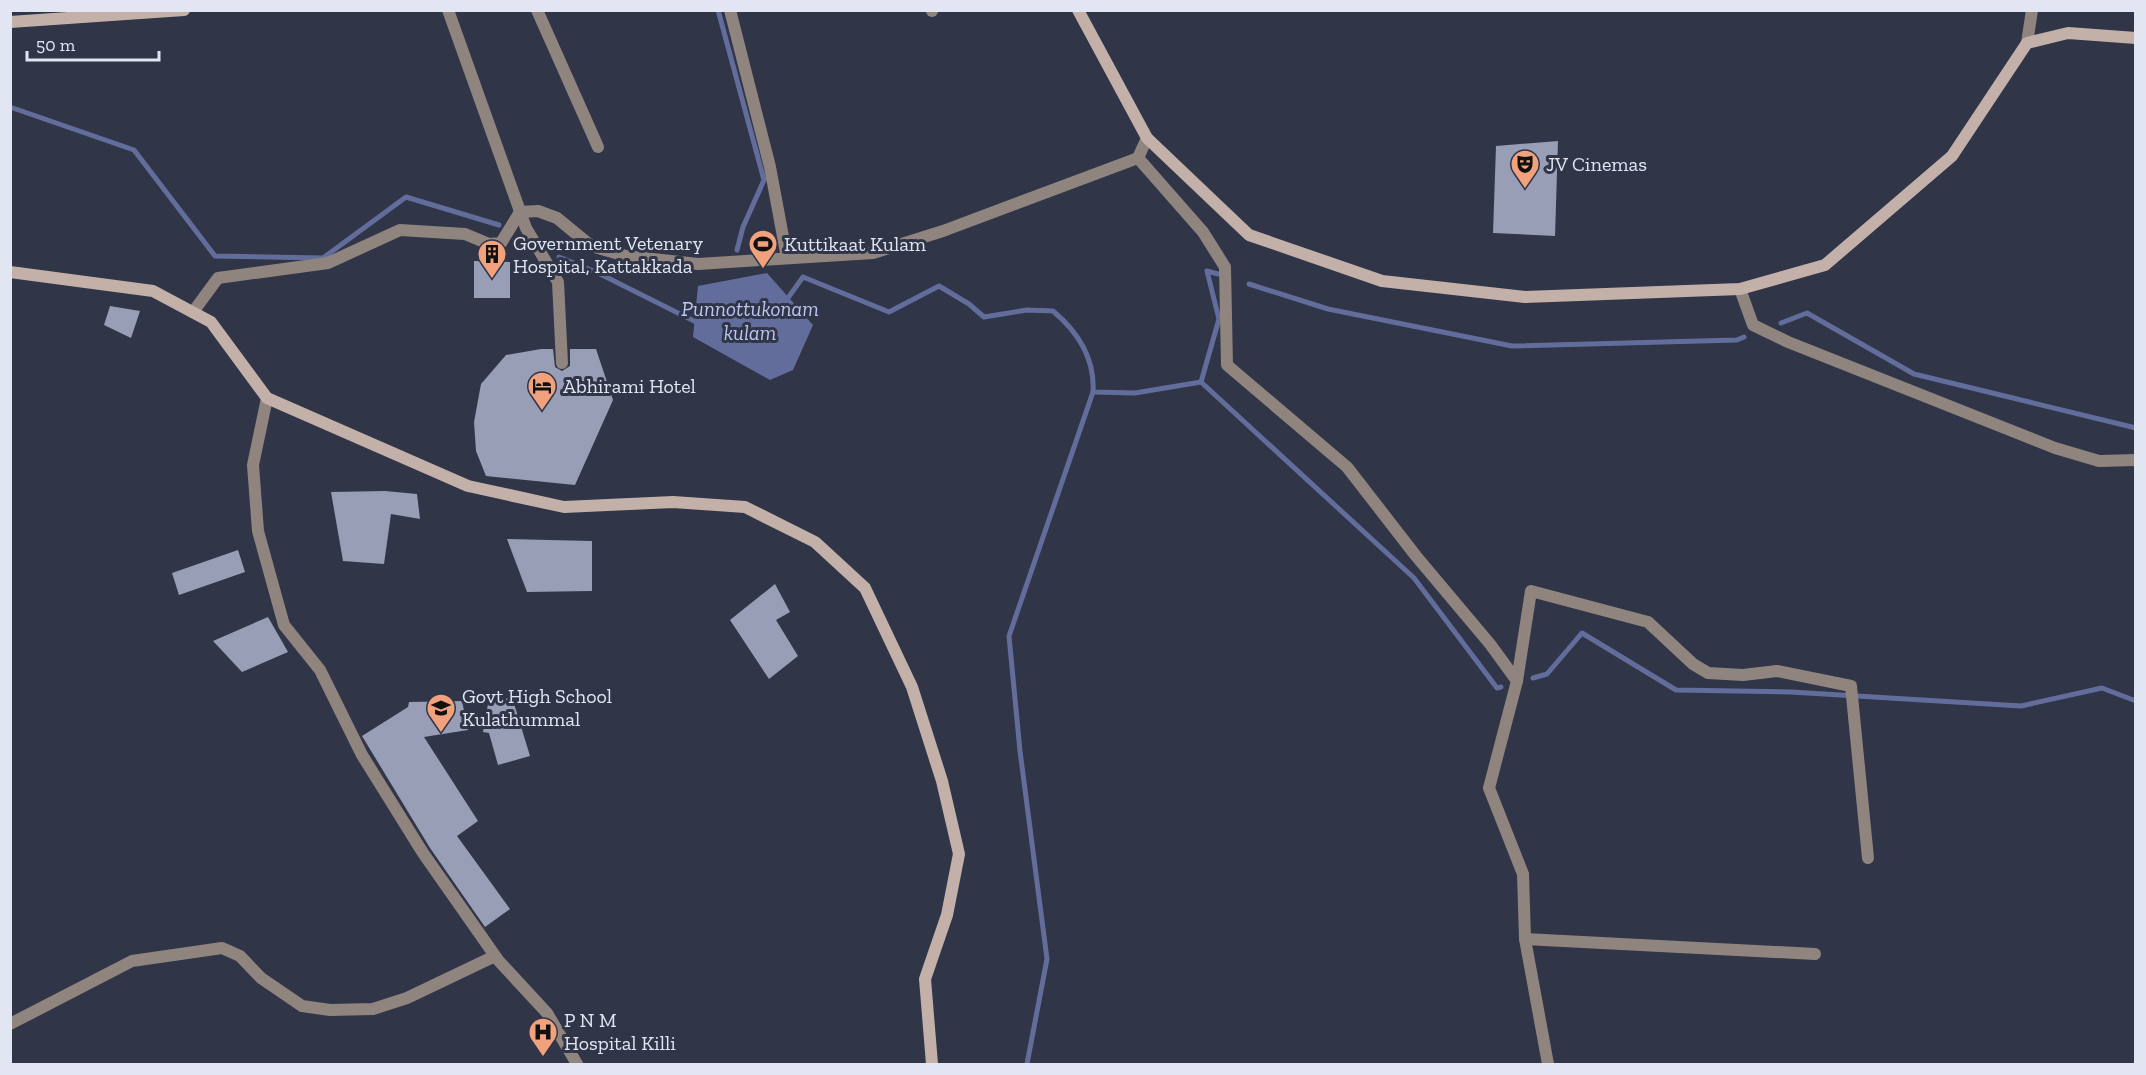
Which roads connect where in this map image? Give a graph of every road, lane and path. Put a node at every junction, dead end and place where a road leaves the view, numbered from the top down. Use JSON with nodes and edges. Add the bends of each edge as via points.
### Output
{"nodes":[{"id":1,"x":184,"y":10,"type":"edge"},
{"id":2,"x":448,"y":10,"type":"edge"},
{"id":3,"x":537,"y":10,"type":"edge"},
{"id":4,"x":730,"y":10,"type":"edge"},
{"id":5,"x":1078,"y":10,"type":"edge"},
{"id":6,"x":2031,"y":10,"type":"edge"},
{"id":7,"x":10,"y":22,"type":"edge"},
{"id":8,"x":2136,"y":38,"type":"edge"},
{"id":9,"x":2027,"y":44,"type":"junction"},
{"id":10,"x":1147,"y":138,"type":"junction"},
{"id":11,"x":598,"y":147,"type":"dead end"},
{"id":12,"x":1138,"y":158,"type":"junction"},
{"id":13,"x":520,"y":212,"type":"junction"},
{"id":14,"x":787,"y":258,"type":"junction"},
{"id":15,"x":10,"y":273,"type":"edge"},
{"id":16,"x":1740,"y":289,"type":"junction"},
{"id":17,"x":192,"y":312,"type":"junction"},
{"id":18,"x":562,"y":363,"type":"dead end"},
{"id":19,"x":267,"y":398,"type":"junction"},
{"id":20,"x":2136,"y":460,"type":"edge"},
{"id":21,"x":1517,"y":681,"type":"junction"},
{"id":22,"x":1868,"y":858,"type":"dead end"},
{"id":23,"x":1525,"y":939,"type":"junction"},
{"id":24,"x":1815,"y":954,"type":"dead end"},
{"id":25,"x":495,"y":956,"type":"junction"},
{"id":26,"x":10,"y":1024,"type":"edge"},
{"id":27,"x":577,"y":1065,"type":"edge"},
{"id":28,"x":932,"y":1065,"type":"edge"},
{"id":29,"x":1548,"y":1065,"type":"edge"}],
"edges":[{"from":1,"to":7,"type":"main road"},
{"from":2,"to":13,"type":"street"},
{"from":3,"to":11,"type":"street"},
{"from":4,"to":14,"type":"street","via":[[770,167]]},
{"from":5,"to":10,"type":"main road"},
{"from":6,"to":9,"type":"street"},
{"from":8,"to":9,"type":"main road","via":[[2068,33]]},
{"from":9,"to":16,"type":"main road","via":[[1952,156],[1825,265]]},
{"from":10,"to":12,"type":"street"},
{"from":10,"to":16,"type":"main road","via":[[1249,235],[1382,281],[1525,297]]},
{"from":12,"to":14,"type":"street","via":[[873,253]]},
{"from":12,"to":21,"type":"street","via":[[1203,232],[1225,267],[1227,365],[1347,467]]},
{"from":13,"to":14,"type":"street","via":[[538,211],[557,218],[591,246],[626,256],[698,264]]},
{"from":13,"to":17,"type":"street","via":[[501,243],[489,244],[465,234],[400,230],[328,263],[218,278]]},
{"from":13,"to":18,"type":"street","via":[[558,282]]},
{"from":15,"to":17,"type":"main road","via":[[153,291]]},
{"from":16,"to":20,"type":"street","via":[[1753,325],[1788,342],[2055,448],[2099,461]]},
{"from":17,"to":19,"type":"main road","via":[[211,322]]},
{"from":19,"to":25,"type":"street","via":[[254,465],[257,520],[284,625],[320,670],[362,754],[423,853]]},
{"from":19,"to":28,"type":"main road","via":[[468,486],[564,507],[673,502],[745,507],[815,542],[865,588],[912,687],[942,781],[959,854],[947,915],[925,979]]},
{"from":21,"to":22,"type":"street","via":[[1531,591],[1648,622],[1708,673],[1743,675],[1777,671],[1851,686]]},
{"from":21,"to":23,"type":"street","via":[[1489,788],[1523,874]]},
{"from":23,"to":24,"type":"street"},
{"from":23,"to":29,"type":"street"},
{"from":25,"to":26,"type":"street","via":[[407,998],[373,1009],[330,1010],[302,1006],[261,978],[240,956],[222,948],[132,961]]},
{"from":25,"to":27,"type":"street","via":[[547,1014]]}]}
